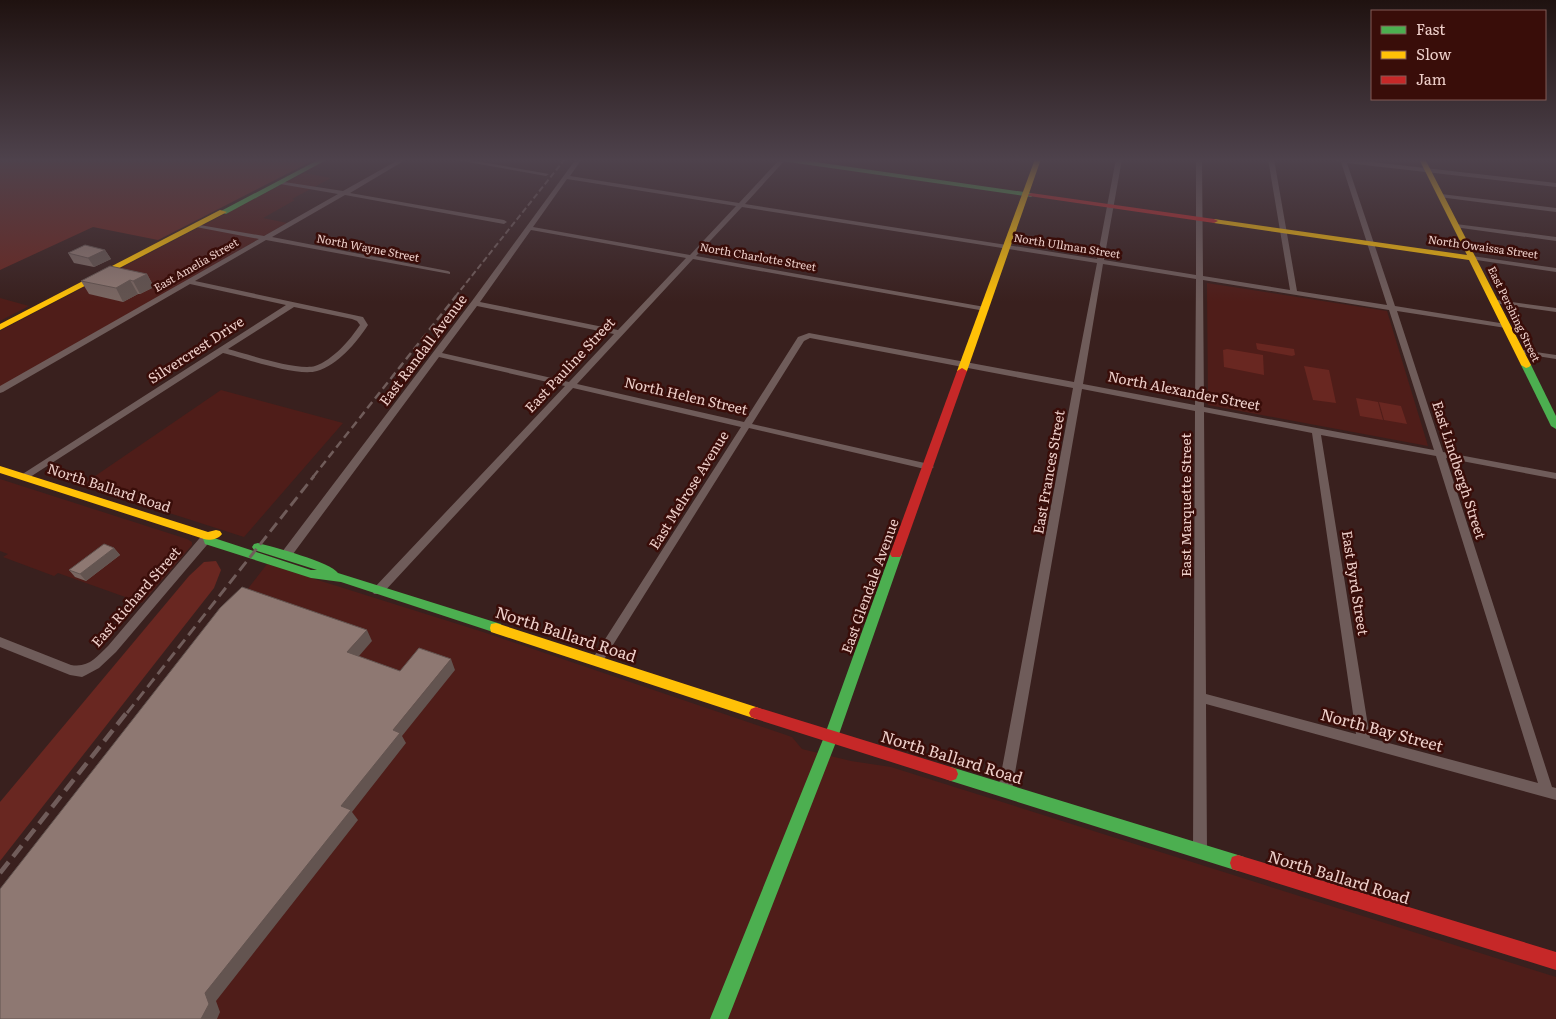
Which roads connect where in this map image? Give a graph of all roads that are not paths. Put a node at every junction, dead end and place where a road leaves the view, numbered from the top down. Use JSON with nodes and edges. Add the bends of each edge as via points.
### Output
{"nodes":[{"id":1,"x":1111,"y":206,"type":"edge"},
{"id":2,"x":232,"y":207,"type":"edge"},
{"id":3,"x":320,"y":207,"type":"edge"},
{"id":4,"x":415,"y":207,"type":"edge"},
{"id":5,"x":544,"y":207,"type":"edge"},
{"id":6,"x":739,"y":207,"type":"edge"},
{"id":7,"x":750,"y":207,"type":"edge"},
{"id":8,"x":1022,"y":207,"type":"edge"},
{"id":9,"x":1115,"y":207,"type":"edge"},
{"id":10,"x":1200,"y":207,"type":"edge"},
{"id":11,"x":1280,"y":207,"type":"edge"},
{"id":12,"x":1359,"y":207,"type":"edge"},
{"id":13,"x":1446,"y":207,"type":"edge"},
{"id":14,"x":1528,"y":207,"type":"edge"},
{"id":15,"x":1556,"y":210,"type":"edge"},
{"id":16,"x":1200,"y":219,"type":"junction"},
{"id":17,"x":504,"y":222,"type":"dead end"},
{"id":18,"x":196,"y":225,"type":"junction"},
{"id":19,"x":1456,"y":226,"type":"junction"},
{"id":20,"x":528,"y":228,"type":"junction"},
{"id":21,"x":1284,"y":231,"type":"junction"},
{"id":22,"x":264,"y":238,"type":"junction"},
{"id":23,"x":1556,"y":239,"type":"edge"},
{"id":24,"x":1372,"y":243,"type":"junction"},
{"id":25,"x":1007,"y":248,"type":"junction"},
{"id":26,"x":692,"y":256,"type":"junction"},
{"id":27,"x":1472,"y":258,"type":"junction"},
{"id":28,"x":1101,"y":263,"type":"junction"},
{"id":29,"x":1556,"y":270,"type":"edge"},
{"id":30,"x":448,"y":273,"type":"dead end"},
{"id":31,"x":1200,"y":278,"type":"junction"},
{"id":32,"x":189,"y":282,"type":"junction"},
{"id":33,"x":1294,"y":293,"type":"junction"},
{"id":34,"x":1492,"y":301,"type":"junction"},
{"id":35,"x":293,"y":304,"type":"junction"},
{"id":36,"x":475,"y":304,"type":"junction"},
{"id":37,"x":1393,"y":308,"type":"junction"},
{"id":38,"x":985,"y":310,"type":"junction"},
{"id":39,"x":1556,"y":310,"type":"edge"},
{"id":40,"x":0,"y":326,"type":"edge"},
{"id":41,"x":1506,"y":326,"type":"junction"},
{"id":42,"x":619,"y":333,"type":"junction"},
{"id":43,"x":806,"y":336,"type":"joint"},
{"id":44,"x":221,"y":350,"type":"junction"},
{"id":45,"x":1518,"y":351,"type":"junction"},
{"id":46,"x":437,"y":354,"type":"junction"},
{"id":47,"x":1556,"y":357,"type":"edge"},
{"id":48,"x":965,"y":364,"type":"junction"},
{"id":49,"x":572,"y":384,"type":"junction"},
{"id":50,"x":1079,"y":386,"type":"junction"},
{"id":51,"x":0,"y":390,"type":"edge"},
{"id":52,"x":1200,"y":408,"type":"junction"},
{"id":53,"x":1552,"y":411,"type":"edge"},
{"id":54,"x":748,"y":424,"type":"junction"},
{"id":55,"x":1556,"y":426,"type":"edge"},
{"id":56,"x":1316,"y":430,"type":"junction"},
{"id":57,"x":1439,"y":453,"type":"junction"},
{"id":58,"x":929,"y":467,"type":"junction"},
{"id":59,"x":0,"y":469,"type":"edge"},
{"id":60,"x":1556,"y":476,"type":"edge"},
{"id":61,"x":24,"y":477,"type":"junction"},
{"id":62,"x":208,"y":536,"type":"junction"},
{"id":63,"x":286,"y":555,"type":"junction"},
{"id":64,"x":341,"y":578,"type":"junction"},
{"id":65,"x":378,"y":591,"type":"junction"},
{"id":66,"x":0,"y":642,"type":"edge"},
{"id":67,"x":597,"y":661,"type":"junction"},
{"id":68,"x":1199,"y":697,"type":"junction"},
{"id":69,"x":830,"y":737,"type":"junction"},
{"id":70,"x":1364,"y":742,"type":"junction"},
{"id":71,"x":1005,"y":790,"type":"junction"},
{"id":72,"x":1551,"y":792,"type":"edge"},
{"id":73,"x":1200,"y":851,"type":"junction"},
{"id":74,"x":1556,"y":961,"type":"edge"},
{"id":75,"x":719,"y":1019,"type":"edge"}],
"edges":[{"from":1,"to":28,"type":"street","name":"East Frances Street"},
{"from":2,"to":18,"type":"street"},
{"from":3,"to":22,"type":"street","name":"East Amelia Street"},
{"from":4,"to":17,"type":"street"},
{"from":5,"to":20,"type":"street","name":"East Randall Avenue"},
{"from":6,"to":26,"type":"street","name":"East Pauline Street"},
{"from":7,"to":25,"type":"street","name":"North Ullman Street"},
{"from":8,"to":25,"type":"street","name":"East Glendale Avenue"},
{"from":9,"to":16,"type":"street","name":"North Owaissa Street"},
{"from":10,"to":16,"type":"street","name":"East Marquette Street"},
{"from":11,"to":21,"type":"street"},
{"from":12,"to":24,"type":"street","name":"East Lindbergh Street"},
{"from":13,"to":19,"type":"street","name":"East Pershing Street"},
{"from":14,"to":15,"type":"street"},
{"from":16,"to":21,"type":"street","name":"North Owaissa Street"},
{"from":16,"to":31,"type":"street","name":"East Marquette Street"},
{"from":18,"to":22,"type":"street","name":"North Wayne Street"},
{"from":18,"to":40,"type":"street"},
{"from":19,"to":23,"type":"street"},
{"from":19,"to":27,"type":"street","name":"East Pershing Street"},
{"from":20,"to":26,"type":"street","name":"North Charlotte Street"},
{"from":20,"to":36,"type":"street","name":"East Randall Avenue"},
{"from":21,"to":24,"type":"street","name":"North Owaissa Street"},
{"from":21,"to":33,"type":"street"},
{"from":22,"to":30,"type":"street","name":"North Wayne Street"},
{"from":22,"to":32,"type":"street","name":"East Amelia Street"},
{"from":24,"to":27,"type":"street","name":"North Owaissa Street"},
{"from":24,"to":37,"type":"street","name":"East Lindbergh Street"},
{"from":25,"to":28,"type":"street","name":"North Ullman Street"},
{"from":25,"to":38,"type":"street","name":"East Glendale Avenue"},
{"from":26,"to":38,"type":"street","name":"North Charlotte Street"},
{"from":26,"to":42,"type":"street","name":"East Pauline Street"},
{"from":27,"to":29,"type":"street","name":"North Owaissa Street"},
{"from":27,"to":34,"type":"street","name":"East Pershing Street"},
{"from":28,"to":31,"type":"street","name":"North Ullman Street"},
{"from":28,"to":50,"type":"street","name":"East Frances Street"},
{"from":31,"to":33,"type":"street","name":"North Ullman Street"},
{"from":31,"to":52,"type":"street","name":"East Marquette Street"},
{"from":32,"to":35,"type":"street","name":"Silvercrest Drive"},
{"from":32,"to":51,"type":"street","name":"East Amelia Street"},
{"from":33,"to":37,"type":"street","name":"North Ullman Street"},
{"from":34,"to":39,"type":"street"},
{"from":34,"to":41,"type":"street","name":"East Pershing Street"},
{"from":35,"to":44,"type":"street","name":"Silvercrest Drive"},
{"from":35,"to":44,"type":"street","via":[[360,319],[364,324],[333,360],[315,369],[292,368]]},
{"from":36,"to":42,"type":"street"},
{"from":36,"to":46,"type":"street","name":"East Randall Avenue"},
{"from":37,"to":41,"type":"street","name":"North Ullman Street"},
{"from":37,"to":57,"type":"street","name":"East Lindbergh Street"},
{"from":38,"to":48,"type":"street","name":"East Glendale Avenue"},
{"from":41,"to":45,"type":"street","name":"East Pershing Street"},
{"from":42,"to":49,"type":"street","name":"East Pauline Street"},
{"from":43,"to":48,"type":"street","name":"North Alexander Street"},
{"from":43,"to":54,"type":"street","name":"East Melrose Avenue","via":[[801,339]]},
{"from":44,"to":61,"type":"street","name":"Silvercrest Drive"},
{"from":45,"to":47,"type":"street"},
{"from":45,"to":53,"type":"street","name":"East Pershing Street"},
{"from":46,"to":49,"type":"street","name":"North Helen Street"},
{"from":46,"to":63,"type":"street","name":"East Randall Avenue"},
{"from":48,"to":50,"type":"street","name":"North Alexander Street"},
{"from":48,"to":58,"type":"street","name":"East Glendale Avenue"},
{"from":49,"to":54,"type":"street","name":"North Helen Street"},
{"from":49,"to":65,"type":"street","name":"East Pauline Street"},
{"from":50,"to":52,"type":"street","name":"North Alexander Street"},
{"from":50,"to":71,"type":"street","name":"East Frances Street"},
{"from":52,"to":56,"type":"street","name":"North Alexander Street"},
{"from":52,"to":68,"type":"street","name":"East Marquette Street"},
{"from":53,"to":55,"type":"street","name":"East Pershing Street"},
{"from":54,"to":58,"type":"street","name":"North Helen Street"},
{"from":54,"to":67,"type":"street","name":"East Melrose Avenue"},
{"from":56,"to":57,"type":"street","name":"North Alexander Street"},
{"from":56,"to":70,"type":"street","name":"East Byrd Street"},
{"from":57,"to":60,"type":"street","name":"North Alexander Street"},
{"from":57,"to":72,"type":"street","name":"East Lindbergh Street"},
{"from":58,"to":69,"type":"street","name":"East Glendale Avenue"},
{"from":59,"to":61,"type":"street","name":"North Ballard Road"},
{"from":61,"to":62,"type":"street","name":"North Ballard Road"},
{"from":62,"to":63,"type":"street","name":"North Ballard Road","via":[[218,534]]},
{"from":62,"to":64,"type":"street","name":"North Ballard Road","via":[[209,541],[311,574]]},
{"from":62,"to":66,"type":"street","name":"East Richard Street","via":[[112,649],[82,672]]},
{"from":63,"to":64,"type":"street","name":"North Ballard Road","via":[[319,566]]},
{"from":64,"to":65,"type":"street","name":"North Ballard Road"},
{"from":65,"to":67,"type":"street","name":"North Ballard Road"},
{"from":67,"to":69,"type":"street","name":"North Ballard Road"},
{"from":68,"to":70,"type":"street","name":"North Bay Street"},
{"from":68,"to":73,"type":"street","name":"East Marquette Street"},
{"from":69,"to":71,"type":"street","name":"North Ballard Road"},
{"from":69,"to":75,"type":"street","name":"East Glendale Avenue"},
{"from":70,"to":72,"type":"street","name":"North Bay Street"},
{"from":71,"to":73,"type":"street","name":"North Ballard Road"},
{"from":73,"to":74,"type":"street","name":"North Ballard Road"}]}
